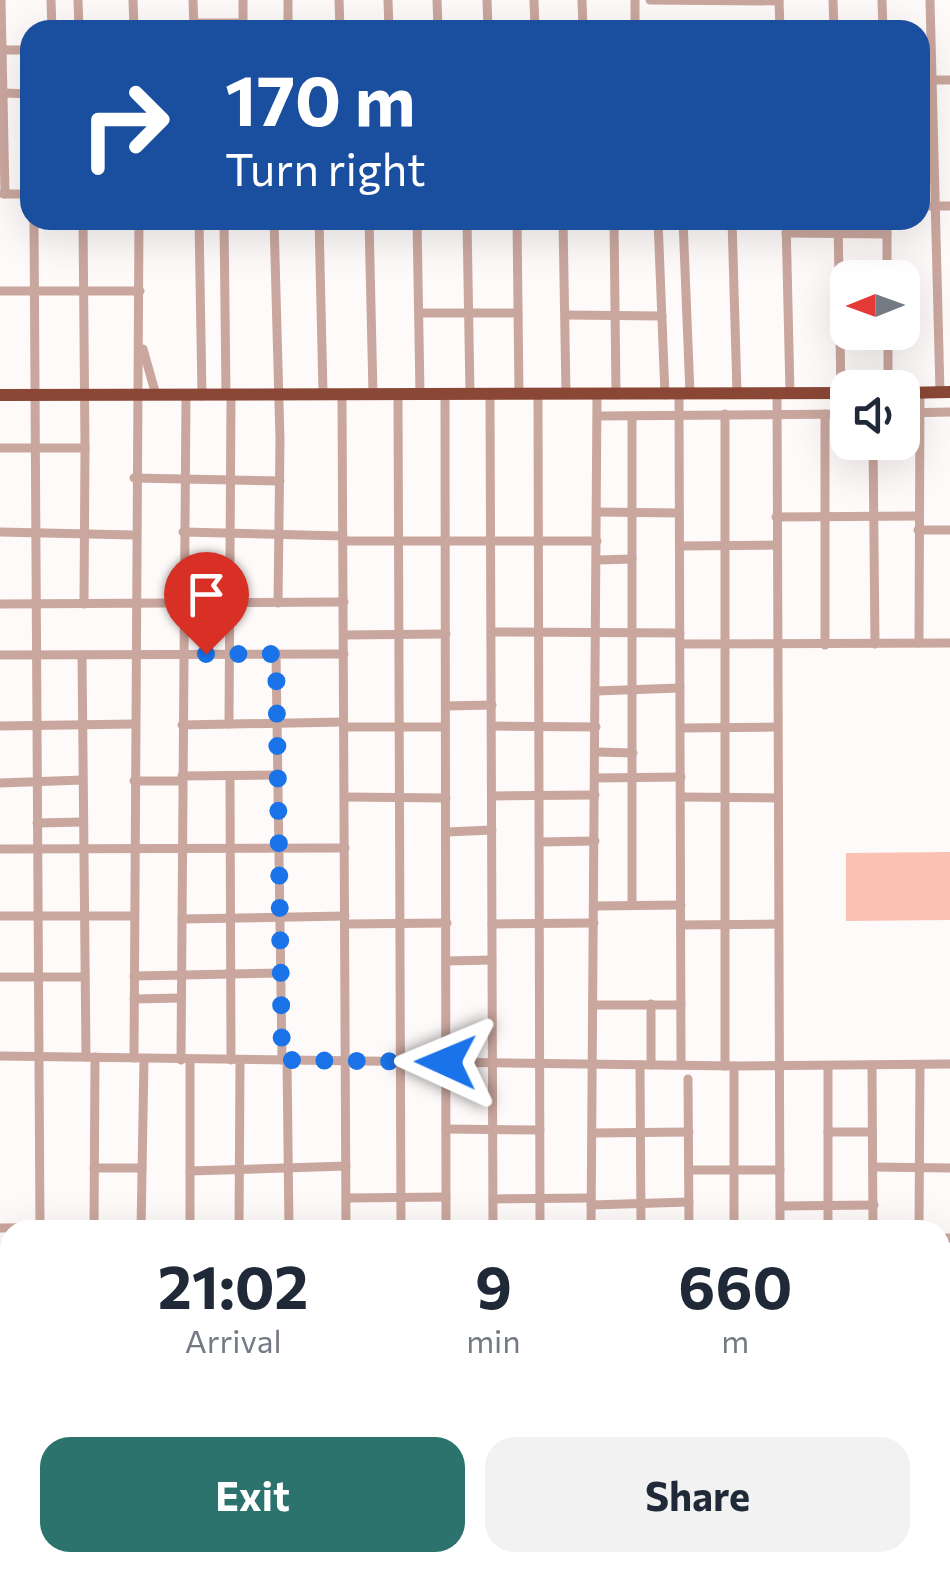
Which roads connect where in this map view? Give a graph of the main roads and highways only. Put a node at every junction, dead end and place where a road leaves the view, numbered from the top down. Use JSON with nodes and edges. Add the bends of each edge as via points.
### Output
{"nodes":[{"id":1,"x":830,"y":393,"type":"edge"},
{"id":2,"x":0,"y":395,"type":"edge"}],
"edges":[{"from":1,"to":2,"type":"highway"}]}
